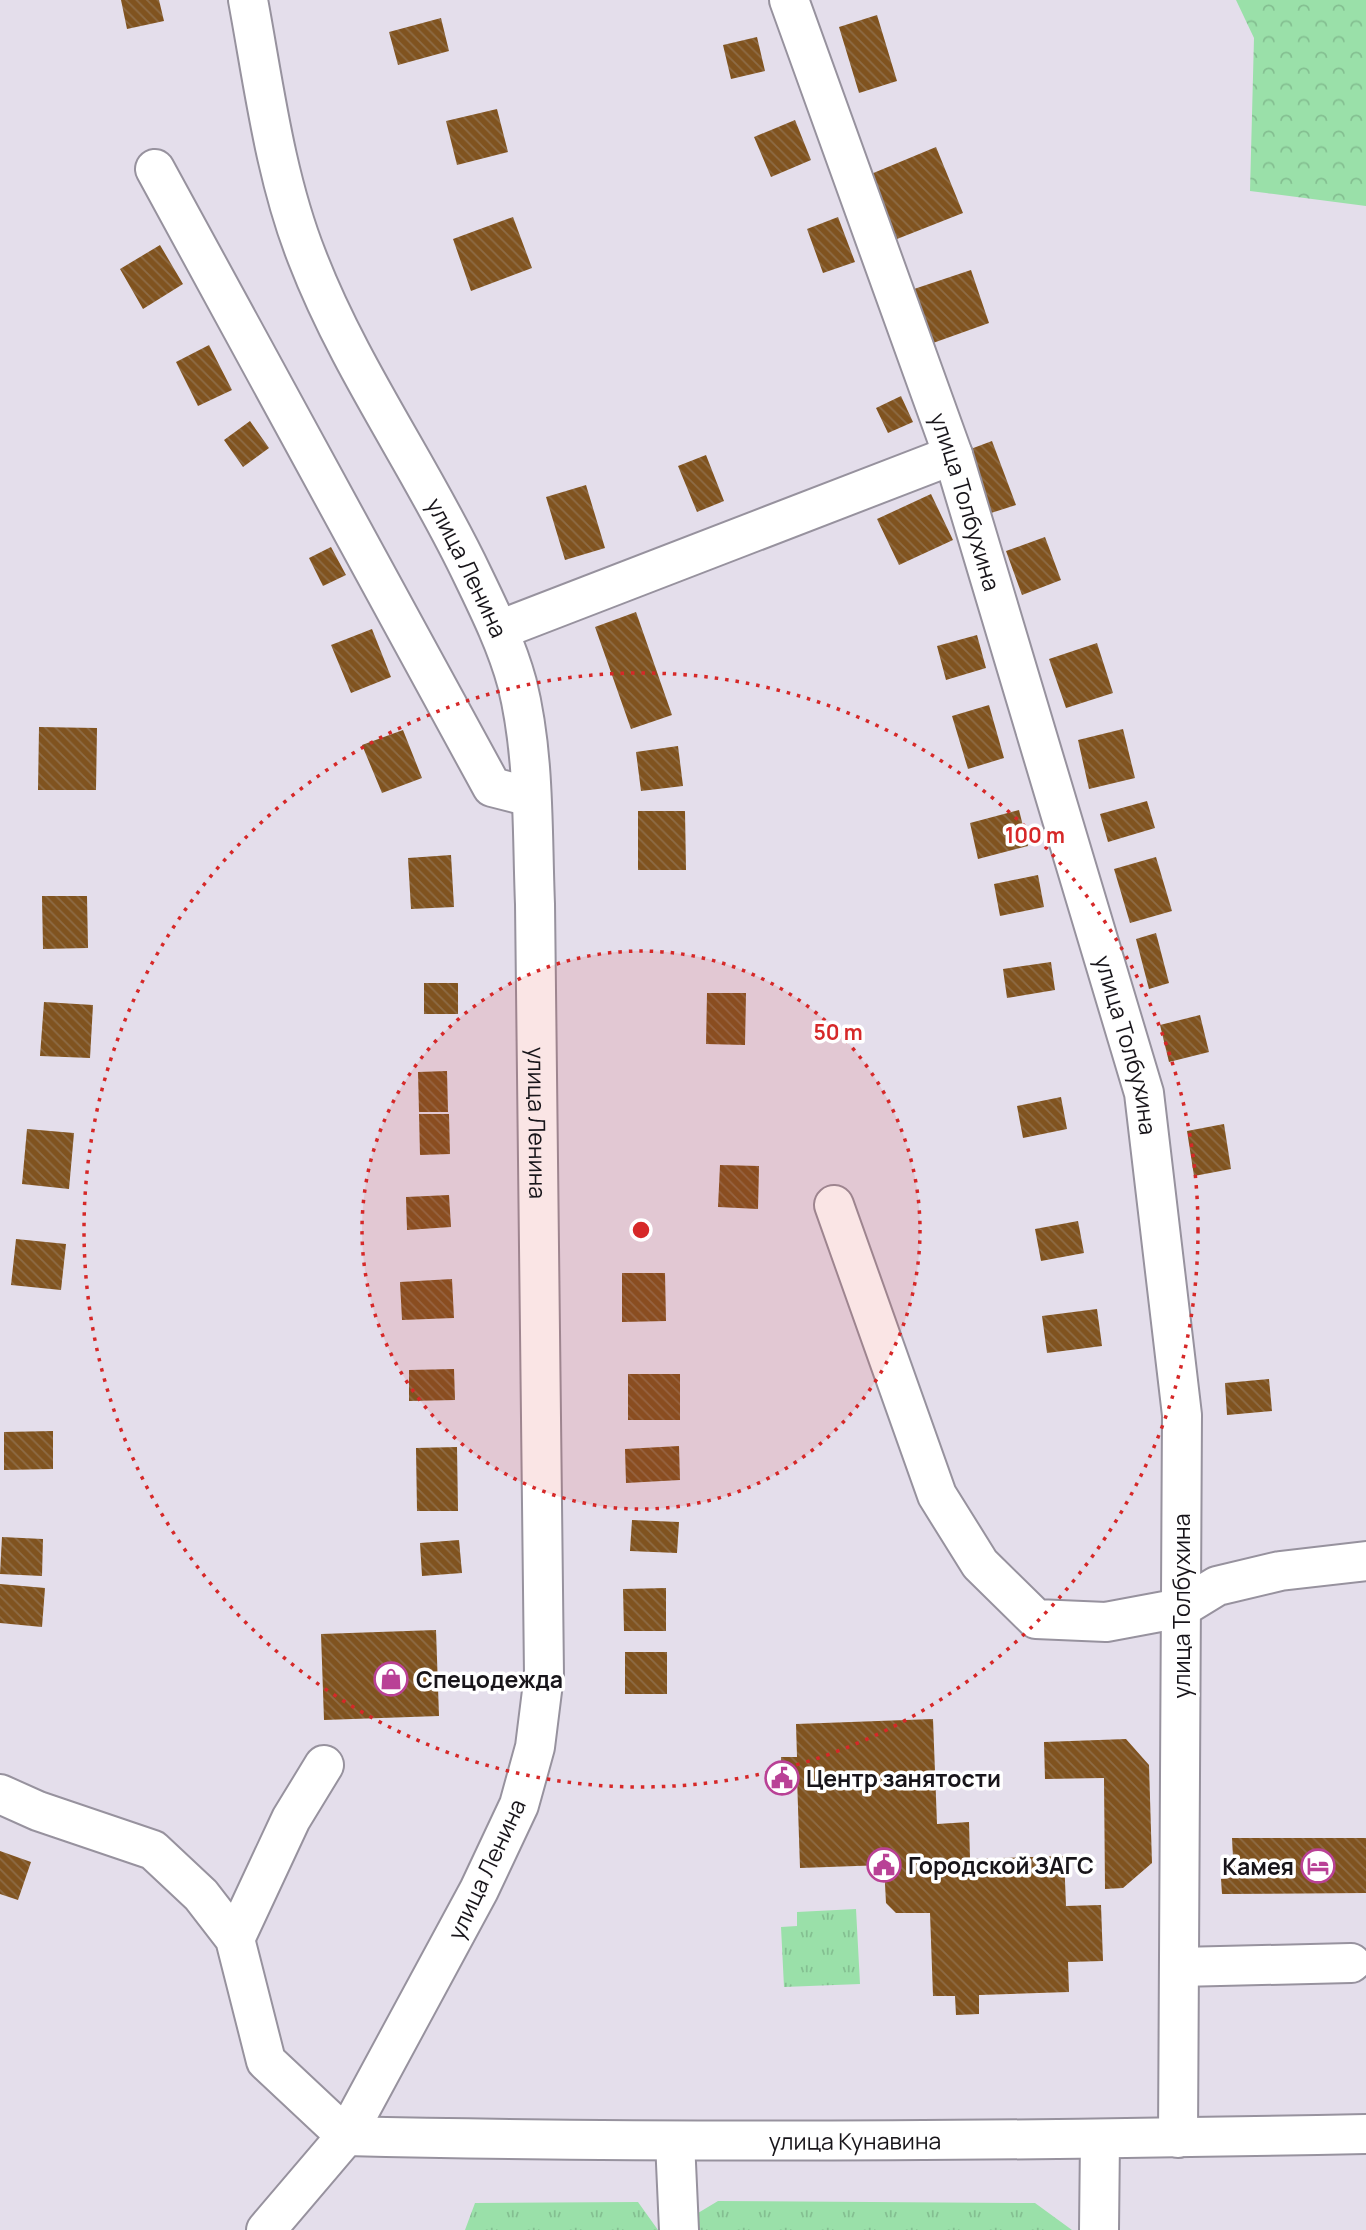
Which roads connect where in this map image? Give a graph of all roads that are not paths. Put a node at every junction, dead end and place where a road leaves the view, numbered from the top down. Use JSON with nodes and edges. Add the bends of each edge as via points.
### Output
{"nodes":[{"id":1,"x":248,"y":0,"type":"edge"},
{"id":2,"x":789,"y":0,"type":"edge"},
{"id":3,"x":156,"y":169,"type":"dead end"},
{"id":4,"x":953,"y":455,"type":"junction"},
{"id":5,"x":499,"y":629,"type":"junction"},
{"id":6,"x":531,"y":797,"type":"junction"},
{"id":7,"x":834,"y":1205,"type":"dead end"},
{"id":8,"x":1366,"y":1562,"type":"edge"},
{"id":9,"x":1181,"y":1608,"type":"junction"},
{"id":10,"x":324,"y":1766,"type":"dead end"},
{"id":11,"x":0,"y":1794,"type":"edge"},
{"id":12,"x":234,"y":1939,"type":"junction"},
{"id":13,"x":1351,"y":1964,"type":"dead end"},
{"id":14,"x":1180,"y":1967,"type":"junction"},
{"id":15,"x":1366,"y":2134,"type":"edge"},
{"id":16,"x":346,"y":2136,"type":"junction"},
{"id":17,"x":1178,"y":2137,"type":"junction"},
{"id":18,"x":1100,"y":2139,"type":"junction"},
{"id":19,"x":675,"y":2141,"type":"junction"},
{"id":20,"x":266,"y":2230,"type":"edge"},
{"id":21,"x":678,"y":2230,"type":"edge"},
{"id":22,"x":1099,"y":2230,"type":"edge"}],
"edges":[{"from":1,"to":5,"type":"main road","name":"улица Ленина","via":[[281,169],[307,257],[345,341],[452,530]]},
{"from":2,"to":4,"type":"main road","name":"улица Толбухина"},
{"from":3,"to":6,"type":"main road","via":[[492,787]]},
{"from":4,"to":5,"type":"main road"},
{"from":4,"to":9,"type":"main road","name":"улица Толбухина","via":[[1144,1093],[1182,1415]]},
{"from":5,"to":6,"type":"main road","name":"улица Ленина","via":[[517,683]]},
{"from":6,"to":16,"type":"main road","name":"улица Ленина","via":[[544,1675],[535,1747],[519,1805],[479,1890]]},
{"from":7,"to":9,"type":"main road","via":[[937,1495],[980,1564],[1036,1619],[1106,1622]]},
{"from":8,"to":9,"type":"main road","via":[[1280,1571],[1217,1586]]},
{"from":9,"to":14,"type":"main road","name":"улица Толбухина"},
{"from":10,"to":12,"type":"main road","via":[[291,1819]]},
{"from":11,"to":12,"type":"main road","via":[[153,1850],[201,1895]]},
{"from":12,"to":16,"type":"main road","via":[[266,2061]]},
{"from":13,"to":14,"type":"main road"},
{"from":14,"to":17,"type":"main road","name":"улица Толбухина"},
{"from":15,"to":17,"type":"main road","name":"улица Кунавина"},
{"from":16,"to":19,"type":"main road","name":"улица Кунавина"},
{"from":16,"to":20,"type":"main road","name":"улица Ленина"},
{"from":17,"to":18,"type":"main road","name":"улица Кунавина"},
{"from":18,"to":19,"type":"main road","name":"улица Кунавина"},
{"from":18,"to":22,"type":"main road"},
{"from":19,"to":21,"type":"main road"}]}
